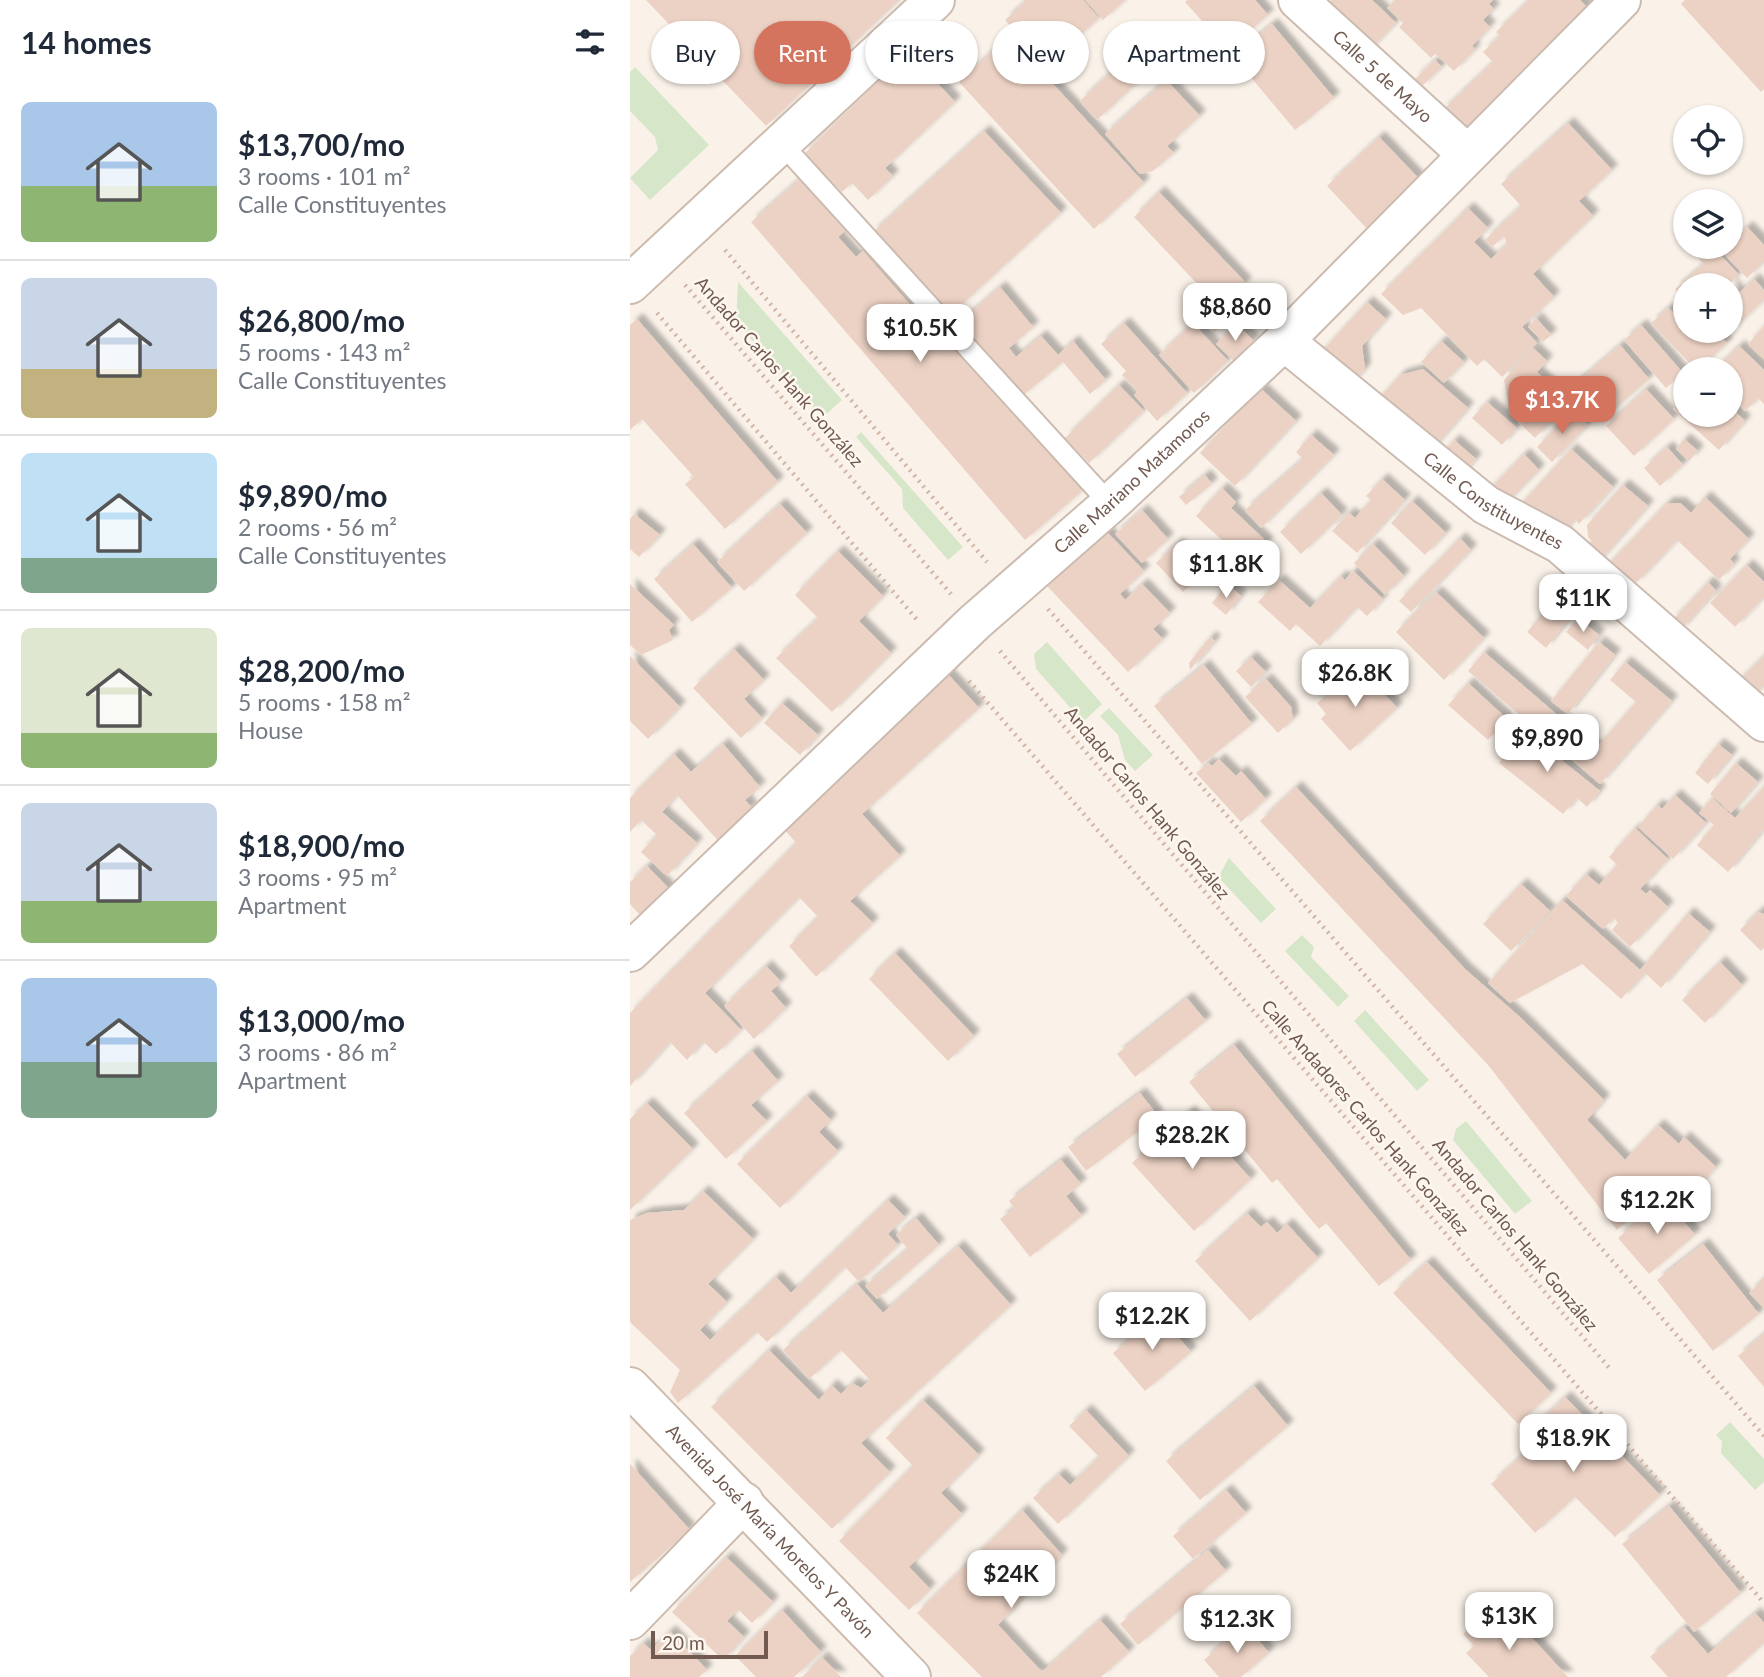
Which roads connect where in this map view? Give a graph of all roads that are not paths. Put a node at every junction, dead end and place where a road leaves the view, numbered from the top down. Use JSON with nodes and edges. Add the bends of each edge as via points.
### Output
{"nodes":[{"id":1,"x":935,"y":0,"type":"edge"},
{"id":2,"x":1298,"y":0,"type":"edge"},
{"id":3,"x":1621,"y":0,"type":"edge"},
{"id":4,"x":782,"y":144,"type":"junction"},
{"id":5,"x":1467,"y":154,"type":"junction"},
{"id":6,"x":631,"y":283,"type":"edge"},
{"id":7,"x":1284,"y":341,"type":"junction"},
{"id":8,"x":1110,"y":504,"type":"junction"},
{"id":9,"x":1764,"y":722,"type":"edge"},
{"id":10,"x":630,"y":952,"type":"edge"},
{"id":11,"x":630,"y":1387,"type":"edge"},
{"id":12,"x":744,"y":1502,"type":"junction"},
{"id":13,"x":630,"y":1620,"type":"edge"},
{"id":14,"x":911,"y":1677,"type":"edge"}],
"edges":[{"from":1,"to":4,"type":"street"},
{"from":2,"to":5,"type":"street","name":"Calle 5 de Mayo"},
{"from":3,"to":5,"type":"street","name":"Calle Mariano Matamoros"},
{"from":4,"to":6,"type":"street"},
{"from":4,"to":8,"type":"lane"},
{"from":5,"to":7,"type":"street","name":"Calle Mariano Matamoros"},
{"from":7,"to":8,"type":"street","name":"Calle Mariano Matamoros"},
{"from":7,"to":9,"type":"street","name":"Calle Constituyentes","via":[[1486,505],[1560,544]]},
{"from":8,"to":10,"type":"street","name":"Calle Mariano Matamoros","via":[[975,622]]},
{"from":11,"to":12,"type":"street","name":"Avenida José María Morelos Y Pavón"},
{"from":12,"to":13,"type":"street"},
{"from":12,"to":14,"type":"street","name":"Avenida José María Morelos Y Pavón"}]}
